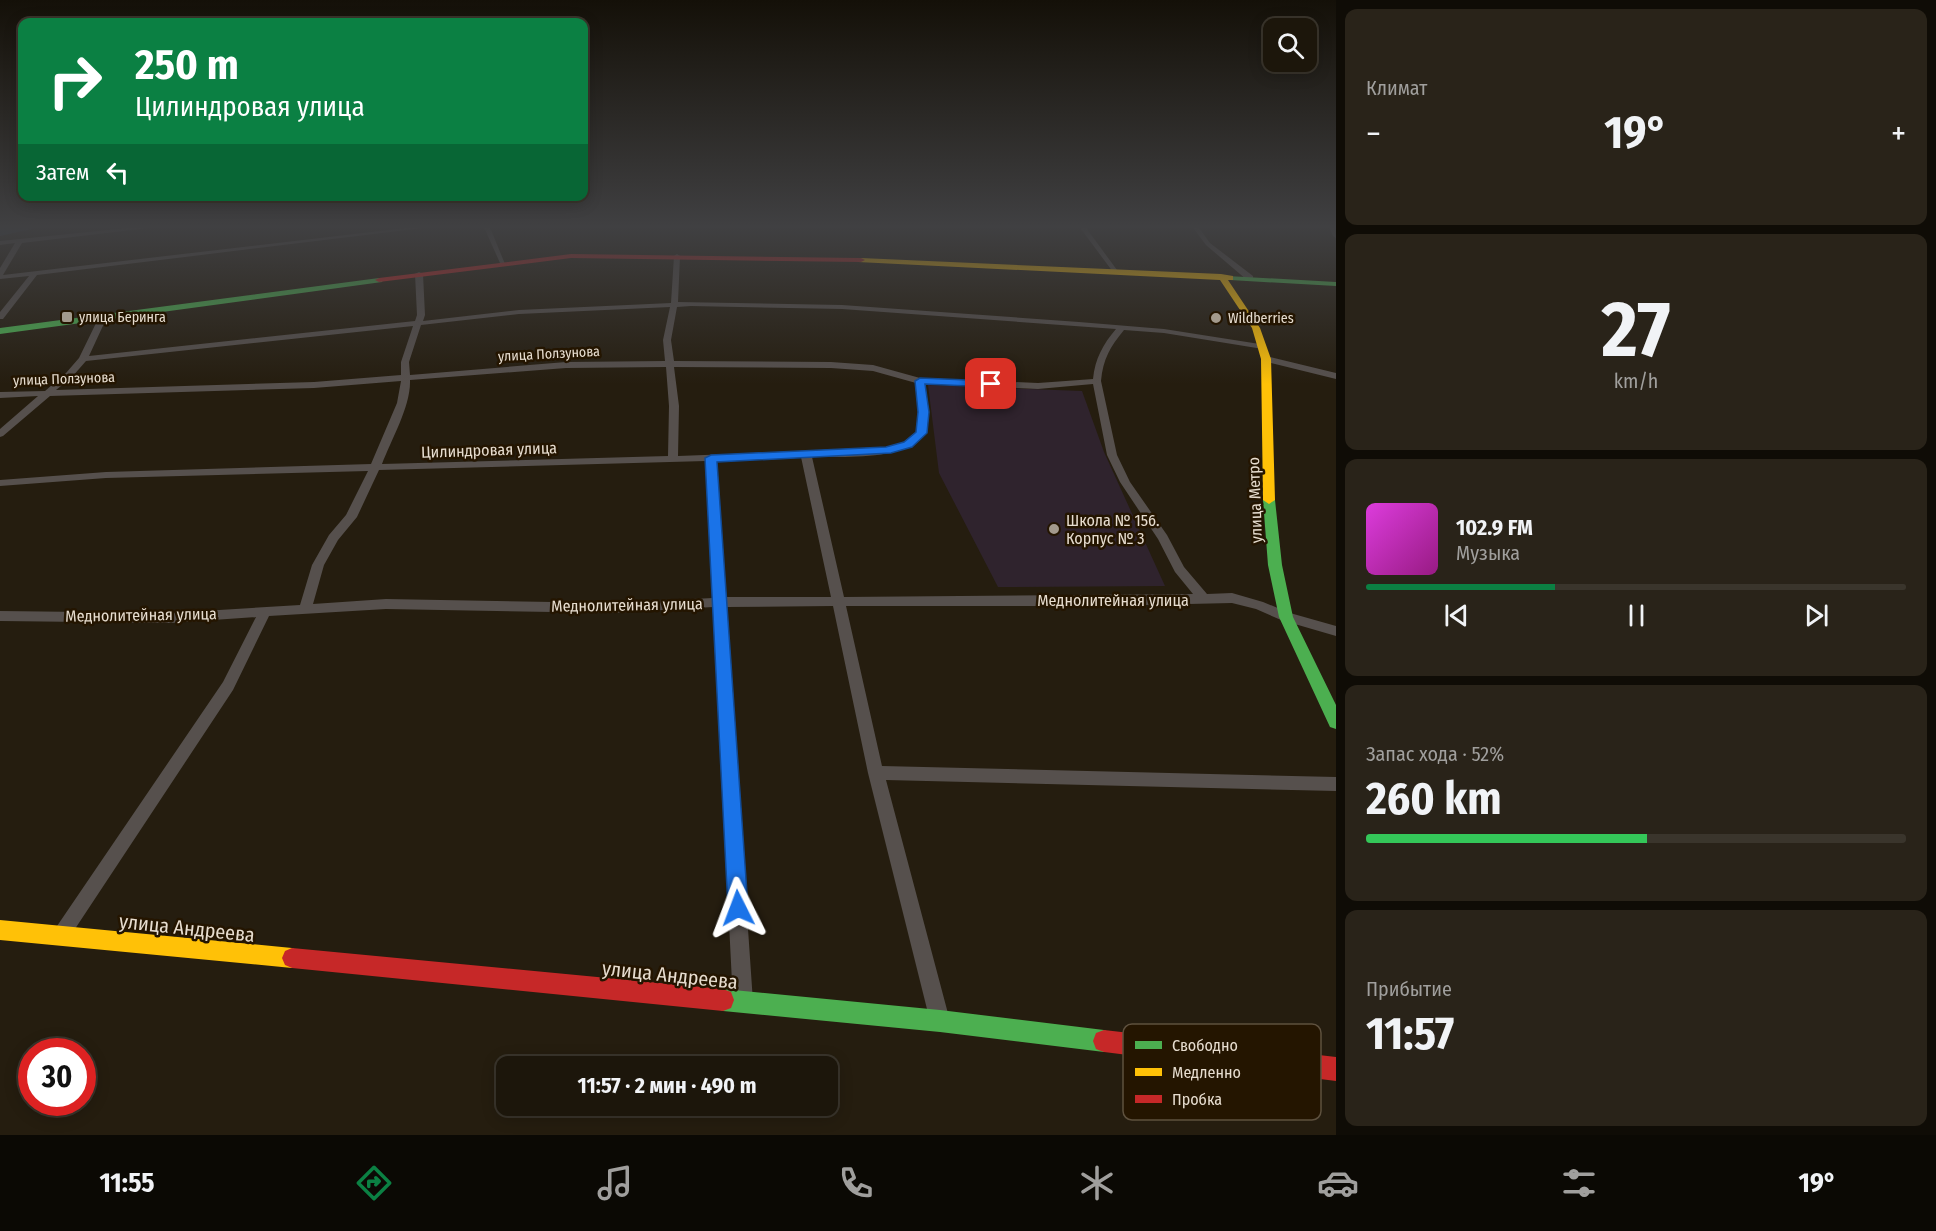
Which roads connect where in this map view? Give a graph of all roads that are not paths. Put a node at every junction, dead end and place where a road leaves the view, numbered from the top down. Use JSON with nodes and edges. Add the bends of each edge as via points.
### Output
{"nodes":[{"id":1,"x":31,"y":278,"type":"edge"},
{"id":2,"x":390,"y":278,"type":"edge"},
{"id":3,"x":419,"y":278,"type":"edge"},
{"id":4,"x":676,"y":278,"type":"edge"},
{"id":5,"x":1222,"y":278,"type":"edge"},
{"id":6,"x":1250,"y":278,"type":"edge"},
{"id":7,"x":1336,"y":284,"type":"edge"},
{"id":8,"x":673,"y":305,"type":"junction"},
{"id":9,"x":0,"y":317,"type":"edge"},
{"id":10,"x":103,"y":317,"type":"junction"},
{"id":11,"x":420,"y":323,"type":"junction"},
{"id":12,"x":1121,"y":328,"type":"junction"},
{"id":13,"x":0,"y":331,"type":"edge"},
{"id":14,"x":1265,"y":353,"type":"junction"},
{"id":15,"x":83,"y":359,"type":"junction"},
{"id":16,"x":669,"y":364,"type":"junction"},
{"id":17,"x":1336,"y":376,"type":"edge"},
{"id":18,"x":406,"y":378,"type":"junction"},
{"id":19,"x":920,"y":381,"type":"junction"},
{"id":20,"x":1097,"y":381,"type":"junction"},
{"id":21,"x":48,"y":393,"type":"junction"},
{"id":22,"x":0,"y":395,"type":"edge"},
{"id":23,"x":0,"y":434,"type":"edge"},
{"id":24,"x":806,"y":455,"type":"junction"},
{"id":25,"x":711,"y":458,"type":"junction"},
{"id":26,"x":673,"y":459,"type":"junction"},
{"id":27,"x":375,"y":468,"type":"junction"},
{"id":28,"x":0,"y":483,"type":"edge"},
{"id":29,"x":1205,"y":600,"type":"junction"},
{"id":30,"x":837,"y":601,"type":"junction"},
{"id":31,"x":719,"y":602,"type":"junction"},
{"id":32,"x":305,"y":610,"type":"junction"},
{"id":33,"x":265,"y":612,"type":"junction"},
{"id":34,"x":0,"y":616,"type":"edge"},
{"id":35,"x":1286,"y":617,"type":"junction"},
{"id":36,"x":1336,"y":631,"type":"edge"},
{"id":37,"x":1336,"y":722,"type":"edge"},
{"id":38,"x":876,"y":773,"type":"junction"},
{"id":39,"x":1336,"y":784,"type":"edge"},
{"id":40,"x":0,"y":930,"type":"edge"},
{"id":41,"x":61,"y":935,"type":"junction"},
{"id":42,"x":743,"y":1002,"type":"junction"},
{"id":43,"x":940,"y":1021,"type":"junction"},
{"id":44,"x":1123,"y":1043,"type":"edge"},
{"id":45,"x":1321,"y":1067,"type":"edge"},
{"id":46,"x":1336,"y":1069,"type":"edge"}],
"edges":[{"from":1,"to":9,"type":"street"},
{"from":2,"to":10,"type":"main road"},
{"from":3,"to":11,"type":"street"},
{"from":4,"to":8,"type":"street"},
{"from":5,"to":14,"type":"main road","name":"улица Метро","via":[[1256,328]]},
{"from":6,"to":7,"type":"main road"},
{"from":8,"to":11,"type":"street","name":"улица Ползунова","via":[[519,312]]},
{"from":8,"to":12,"type":"street","name":"улица Ползунова","via":[[842,307]]},
{"from":8,"to":16,"type":"street","via":[[667,340]]},
{"from":10,"to":13,"type":"main road"},
{"from":10,"to":15,"type":"street"},
{"from":11,"to":15,"type":"street","name":"улица Ползунова"},
{"from":11,"to":18,"type":"street","via":[[405,362]]},
{"from":12,"to":14,"type":"street","name":"улица Ползунова","via":[[1164,331]]},
{"from":12,"to":20,"type":"street","via":[[1106,346]]},
{"from":14,"to":17,"type":"street","name":"улица Ползунова"},
{"from":14,"to":35,"type":"main road","name":"улица Метро","via":[[1269,518]]},
{"from":15,"to":21,"type":"street"},
{"from":16,"to":18,"type":"street","name":"улица Ползунова","via":[[566,365]]},
{"from":16,"to":19,"type":"street","name":"улица Ползунова","via":[[873,368]]},
{"from":16,"to":26,"type":"street","via":[[674,406]]},
{"from":18,"to":21,"type":"street","name":"улица Ползунова","via":[[269,387]]},
{"from":18,"to":27,"type":"street","via":[[402,403]]},
{"from":19,"to":20,"type":"street","name":"улица Ползунова","via":[[1038,386]]},
{"from":19,"to":24,"type":"street","name":"Цилиндровая улица","via":[[921,433],[908,444],[887,451]]},
{"from":20,"to":29,"type":"street","via":[[1113,455],[1125,482],[1179,568]]},
{"from":21,"to":22,"type":"street","name":"улица Ползунова"},
{"from":21,"to":23,"type":"street"},
{"from":24,"to":25,"type":"street","name":"Цилиндровая улица"},
{"from":24,"to":30,"type":"street"},
{"from":25,"to":26,"type":"street","name":"Цилиндровая улица"},
{"from":25,"to":31,"type":"street"},
{"from":26,"to":27,"type":"street","name":"Цилиндровая улица"},
{"from":27,"to":28,"type":"street","name":"Цилиндровая улица","via":[[106,475]]},
{"from":27,"to":32,"type":"street","via":[[351,517],[318,565]]},
{"from":29,"to":30,"type":"street","name":"Меднолитейная улица"},
{"from":29,"to":35,"type":"street","name":"Меднолитейная улица","via":[[1232,598],[1259,604]]},
{"from":30,"to":31,"type":"street","name":"Меднолитейная улица"},
{"from":30,"to":38,"type":"street"},
{"from":31,"to":32,"type":"street","name":"Меднолитейная улица","via":[[612,608],[386,604]]},
{"from":31,"to":42,"type":"street"},
{"from":32,"to":33,"type":"street","name":"Меднолитейная улица"},
{"from":33,"to":34,"type":"street","name":"Меднолитейная улица","via":[[170,618]]},
{"from":33,"to":41,"type":"street","via":[[228,686]]},
{"from":35,"to":36,"type":"street","name":"Меднолитейная улица"},
{"from":35,"to":37,"type":"main road","name":"улица Метро"},
{"from":38,"to":39,"type":"street"},
{"from":38,"to":43,"type":"street"},
{"from":40,"to":41,"type":"main road","name":"улица Андреева"},
{"from":41,"to":42,"type":"main road","name":"улица Андреева"},
{"from":42,"to":43,"type":"main road","name":"улица Андреева"},
{"from":43,"to":44,"type":"main road","name":"улица Андреева"},
{"from":45,"to":46,"type":"main road","name":"улица Андреева"}]}
